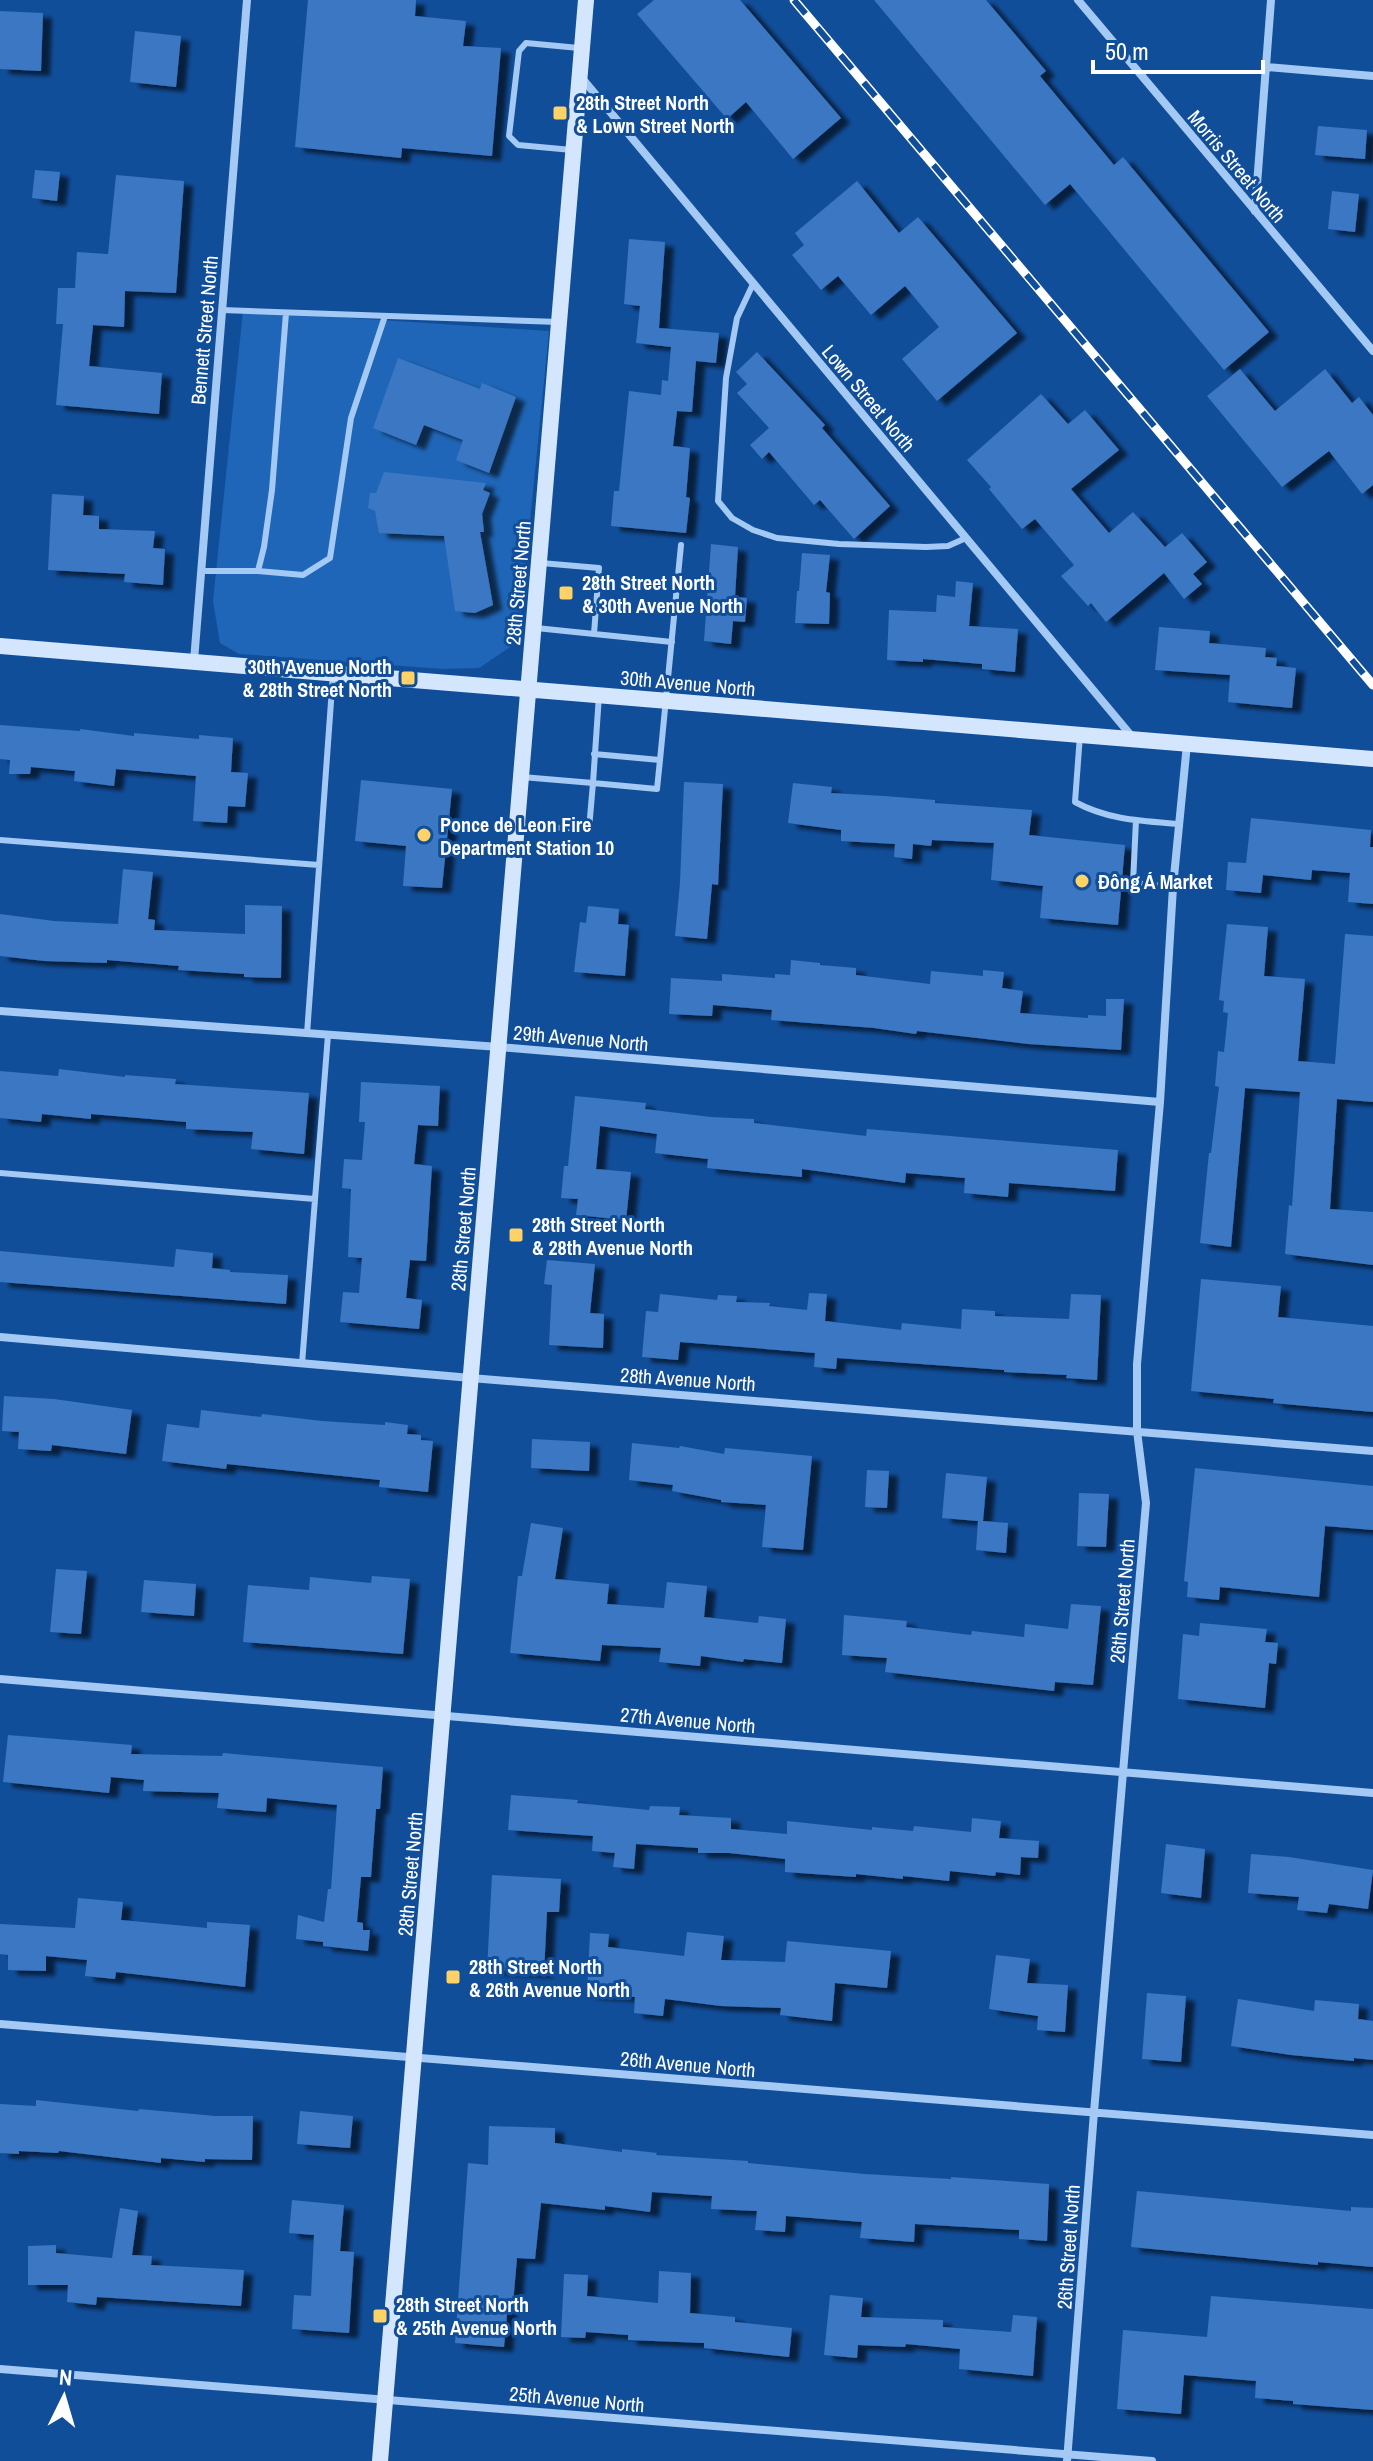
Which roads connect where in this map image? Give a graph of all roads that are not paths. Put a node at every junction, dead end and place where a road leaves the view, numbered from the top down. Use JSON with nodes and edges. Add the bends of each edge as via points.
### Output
{"nodes":[{"id":1,"x":247,"y":0,"type":"edge"},
{"id":2,"x":586,"y":0,"type":"edge"},
{"id":3,"x":1078,"y":0,"type":"edge"},
{"id":4,"x":1271,"y":0,"type":"edge"},
{"id":5,"x":583,"y":49,"type":"junction"},
{"id":6,"x":1266,"y":67,"type":"junction"},
{"id":7,"x":580,"y":76,"type":"junction"},
{"id":8,"x":1373,"y":76,"type":"edge"},
{"id":9,"x":574,"y":150,"type":"junction"},
{"id":10,"x":1255,"y":212,"type":"junction"},
{"id":11,"x":753,"y":284,"type":"junction"},
{"id":12,"x":222,"y":310,"type":"junction"},
{"id":13,"x":286,"y":313,"type":"junction"},
{"id":14,"x":385,"y":316,"type":"junction"},
{"id":15,"x":559,"y":322,"type":"junction"},
{"id":16,"x":1373,"y":351,"type":"edge"},
{"id":17,"x":966,"y":538,"type":"junction"},
{"id":18,"x":681,"y":545,"type":"dead end"},
{"id":19,"x":539,"y":563,"type":"junction"},
{"id":20,"x":201,"y":571,"type":"junction"},
{"id":21,"x":258,"y":571,"type":"junction"},
{"id":22,"x":534,"y":628,"type":"junction"},
{"id":23,"x":594,"y":634,"type":"junction"},
{"id":24,"x":672,"y":642,"type":"junction"},
{"id":25,"x":0,"y":646,"type":"edge"},
{"id":26,"x":194,"y":662,"type":"junction"},
{"id":27,"x":333,"y":674,"type":"junction"},
{"id":28,"x":529,"y":690,"type":"junction"},
{"id":29,"x":599,"y":695,"type":"junction"},
{"id":30,"x":666,"y":701,"type":"junction"},
{"id":31,"x":1080,"y":735,"type":"junction"},
{"id":32,"x":1134,"y":740,"type":"junction"},
{"id":33,"x":1187,"y":744,"type":"junction"},
{"id":34,"x":594,"y":754,"type":"junction"},
{"id":35,"x":1373,"y":759,"type":"edge"},
{"id":36,"x":660,"y":760,"type":"junction"},
{"id":37,"x":521,"y":777,"type":"junction"},
{"id":38,"x":593,"y":783,"type":"junction"},
{"id":39,"x":1136,"y":820,"type":"junction"},
{"id":40,"x":1179,"y":824,"type":"junction"},
{"id":41,"x":517,"y":826,"type":"junction"},
{"id":42,"x":0,"y":840,"type":"edge"},
{"id":43,"x":319,"y":865,"type":"junction"},
{"id":44,"x":1173,"y":887,"type":"junction"},
{"id":45,"x":0,"y":1011,"type":"edge"},
{"id":46,"x":307,"y":1034,"type":"junction"},
{"id":47,"x":328,"y":1035,"type":"junction"},
{"id":48,"x":499,"y":1047,"type":"junction"},
{"id":49,"x":1160,"y":1102,"type":"junction"},
{"id":50,"x":0,"y":1173,"type":"edge"},
{"id":51,"x":315,"y":1199,"type":"junction"},
{"id":52,"x":0,"y":1337,"type":"edge"},
{"id":53,"x":302,"y":1364,"type":"junction"},
{"id":54,"x":471,"y":1378,"type":"junction"},
{"id":55,"x":1137,"y":1431,"type":"junction"},
{"id":56,"x":1373,"y":1451,"type":"edge"},
{"id":57,"x":0,"y":1679,"type":"edge"},
{"id":58,"x":444,"y":1716,"type":"junction"},
{"id":59,"x":1124,"y":1773,"type":"junction"},
{"id":60,"x":1373,"y":1793,"type":"edge"},
{"id":61,"x":0,"y":2024,"type":"edge"},
{"id":62,"x":413,"y":2058,"type":"junction"},
{"id":63,"x":1094,"y":2112,"type":"junction"},
{"id":64,"x":1373,"y":2135,"type":"edge"},
{"id":65,"x":0,"y":2369,"type":"edge"},
{"id":66,"x":386,"y":2399,"type":"junction"},
{"id":67,"x":1067,"y":2458,"type":"edge"},
{"id":68,"x":380,"y":2461,"type":"edge"},
{"id":69,"x":1152,"y":2461,"type":"edge"}],
"edges":[{"from":1,"to":12,"type":"street","name":"Bennett Street North"},
{"from":2,"to":5,"type":"street","name":"28th Street North"},
{"from":3,"to":10,"type":"street","name":"Morris Street North"},
{"from":4,"to":6,"type":"street"},
{"from":5,"to":7,"type":"street","name":"28th Street North"},
{"from":5,"to":9,"type":"lane","via":[[526,43],[519,51],[509,136],[518,145]]},
{"from":6,"to":8,"type":"street"},
{"from":6,"to":10,"type":"street"},
{"from":7,"to":9,"type":"street","name":"28th Street North"},
{"from":7,"to":11,"type":"street","name":"Lown Street North"},
{"from":9,"to":15,"type":"street","name":"28th Street North"},
{"from":10,"to":16,"type":"street","name":"Morris Street North"},
{"from":11,"to":17,"type":"street","name":"Lown Street North"},
{"from":11,"to":17,"type":"lane","via":[[737,318],[726,378],[718,501],[732,518],[777,538],[839,544],[948,546]]},
{"from":12,"to":13,"type":"lane"},
{"from":12,"to":20,"type":"street","name":"Bennett Street North"},
{"from":13,"to":14,"type":"lane"},
{"from":13,"to":21,"type":"lane","via":[[272,490]]},
{"from":14,"to":15,"type":"lane"},
{"from":14,"to":21,"type":"lane","via":[[351,418],[330,558],[303,575]]},
{"from":15,"to":19,"type":"street","name":"28th Street North"},
{"from":17,"to":32,"type":"street","name":"Lown Street North"},
{"from":18,"to":24,"type":"lane"},
{"from":19,"to":22,"type":"street","name":"28th Street North"},
{"from":19,"to":23,"type":"lane","via":[[599,568]]},
{"from":20,"to":21,"type":"lane"},
{"from":20,"to":26,"type":"street","name":"Bennett Street North"},
{"from":22,"to":23,"type":"lane"},
{"from":22,"to":28,"type":"street","name":"28th Street North"},
{"from":23,"to":24,"type":"lane"},
{"from":24,"to":30,"type":"lane"},
{"from":25,"to":26,"type":"street","name":"30th Avenue North"},
{"from":26,"to":27,"type":"street","name":"30th Avenue North"},
{"from":27,"to":28,"type":"street","name":"30th Avenue North"},
{"from":27,"to":43,"type":"lane"},
{"from":28,"to":29,"type":"street","name":"30th Avenue North"},
{"from":28,"to":37,"type":"street","name":"28th Street North"},
{"from":29,"to":30,"type":"street","name":"30th Avenue North"},
{"from":29,"to":34,"type":"lane"},
{"from":30,"to":31,"type":"street","name":"30th Avenue North"},
{"from":30,"to":36,"type":"lane"},
{"from":31,"to":32,"type":"street","name":"30th Avenue North"},
{"from":31,"to":39,"type":"lane","via":[[1075,802]]},
{"from":32,"to":33,"type":"street","name":"30th Avenue North"},
{"from":33,"to":35,"type":"street","name":"30th Avenue North"},
{"from":33,"to":40,"type":"street","name":"26th Street North"},
{"from":34,"to":36,"type":"lane"},
{"from":34,"to":38,"type":"lane"},
{"from":36,"to":38,"type":"lane","via":[[657,789]]},
{"from":37,"to":38,"type":"lane"},
{"from":37,"to":41,"type":"street","name":"28th Street North"},
{"from":38,"to":41,"type":"lane","via":[[589,829]]},
{"from":39,"to":40,"type":"lane"},
{"from":39,"to":44,"type":"lane","via":[[1133,883]]},
{"from":40,"to":44,"type":"street","name":"26th Street North"},
{"from":41,"to":48,"type":"street","name":"28th Street North"},
{"from":42,"to":43,"type":"lane"},
{"from":43,"to":46,"type":"lane"},
{"from":44,"to":49,"type":"street","name":"26th Street North"},
{"from":45,"to":46,"type":"street","name":"29th Avenue North"},
{"from":46,"to":47,"type":"street","name":"29th Avenue North"},
{"from":47,"to":48,"type":"street","name":"29th Avenue North"},
{"from":47,"to":51,"type":"lane"},
{"from":48,"to":49,"type":"street","name":"29th Avenue North"},
{"from":48,"to":54,"type":"street","name":"28th Street North"},
{"from":49,"to":55,"type":"street","name":"26th Street North","via":[[1137,1364]]},
{"from":50,"to":51,"type":"lane"},
{"from":51,"to":53,"type":"lane"},
{"from":52,"to":53,"type":"street","name":"28th Avenue North"},
{"from":53,"to":54,"type":"street","name":"28th Avenue North"},
{"from":54,"to":55,"type":"street","name":"28th Avenue North"},
{"from":54,"to":58,"type":"street","name":"28th Street North"},
{"from":55,"to":56,"type":"street","name":"28th Avenue North"},
{"from":55,"to":59,"type":"street","name":"26th Street North","via":[[1146,1503]]},
{"from":57,"to":58,"type":"street","name":"27th Avenue North"},
{"from":58,"to":59,"type":"street","name":"27th Avenue North"},
{"from":58,"to":62,"type":"street","name":"28th Street North"},
{"from":59,"to":60,"type":"street","name":"27th Avenue North"},
{"from":59,"to":63,"type":"street","name":"26th Street North"},
{"from":61,"to":62,"type":"street","name":"26th Avenue North"},
{"from":62,"to":63,"type":"street","name":"26th Avenue North"},
{"from":62,"to":66,"type":"street","name":"28th Street North"},
{"from":63,"to":64,"type":"street","name":"26th Avenue North"},
{"from":63,"to":67,"type":"street","name":"26th Street North"},
{"from":65,"to":66,"type":"street","name":"25th Avenue North"},
{"from":66,"to":67,"type":"street","name":"25th Avenue North"},
{"from":66,"to":68,"type":"street","name":"28th Street North"},
{"from":67,"to":69,"type":"street","name":"25th Avenue North"}]}
